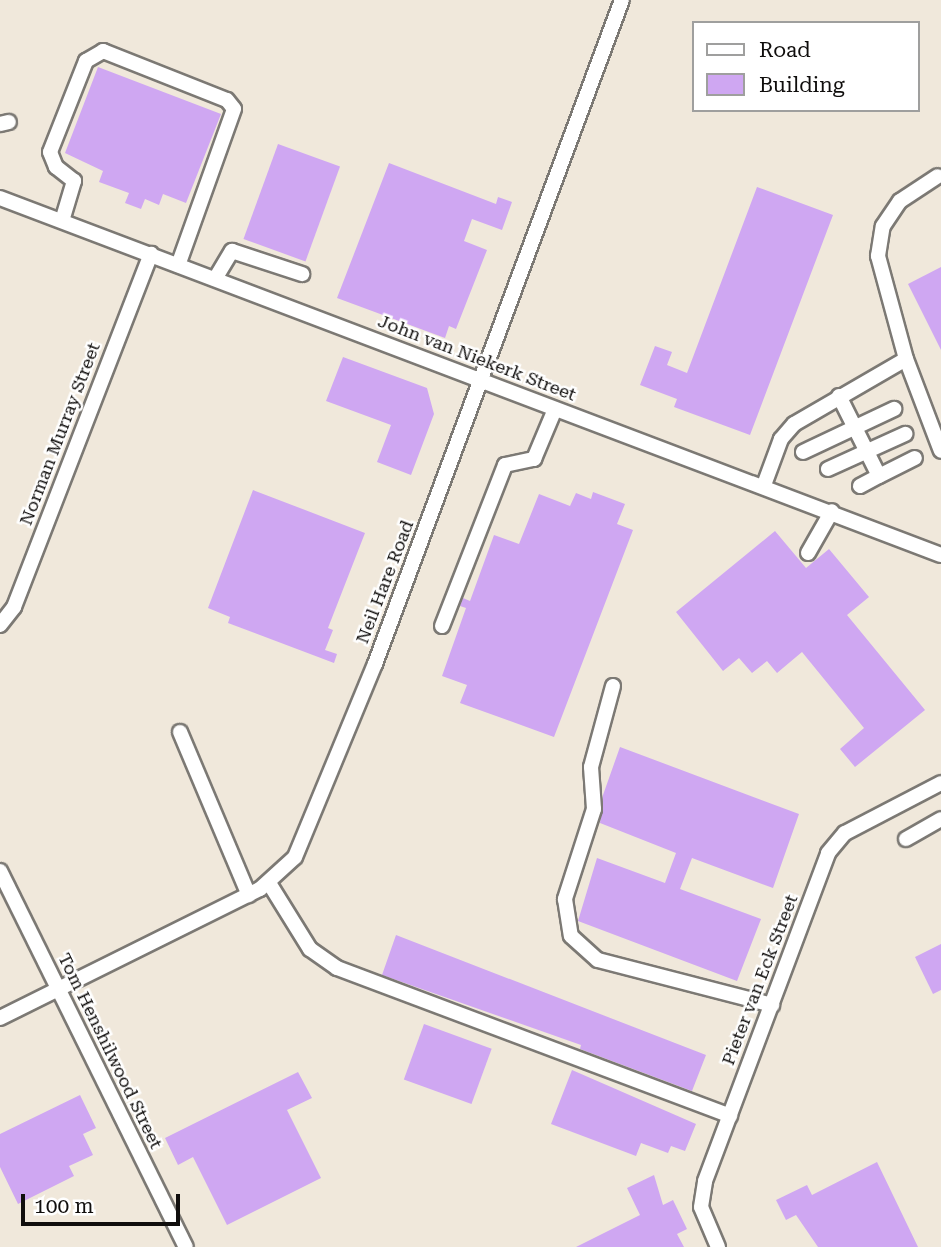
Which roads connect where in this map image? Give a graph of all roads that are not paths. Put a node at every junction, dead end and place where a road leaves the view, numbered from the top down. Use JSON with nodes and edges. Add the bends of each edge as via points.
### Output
{"nodes":[{"id":1,"x":622,"y":0,"type":"edge"},
{"id":2,"x":938,"y":176,"type":"dead end"},
{"id":3,"x":0,"y":198,"type":"edge"},
{"id":4,"x":62,"y":221,"type":"junction"},
{"id":5,"x":151,"y":254,"type":"junction"},
{"id":6,"x":178,"y":265,"type":"junction"},
{"id":7,"x":302,"y":274,"type":"dead end"},
{"id":8,"x":215,"y":279,"type":"junction"},
{"id":9,"x":906,"y":359,"type":"junction"},
{"id":10,"x":481,"y":380,"type":"junction"},
{"id":11,"x":839,"y":396,"type":"junction"},
{"id":12,"x":555,"y":409,"type":"junction"},
{"id":13,"x":894,"y":409,"type":"dead end"},
{"id":14,"x":854,"y":427,"type":"junction"},
{"id":15,"x":905,"y":434,"type":"dead end"},
{"id":16,"x":941,"y":451,"type":"edge"},
{"id":17,"x":803,"y":452,"type":"dead end"},
{"id":18,"x":866,"y":452,"type":"junction"},
{"id":19,"x":915,"y":458,"type":"dead end"},
{"id":20,"x":828,"y":469,"type":"dead end"},
{"id":21,"x":879,"y":476,"type":"junction"},
{"id":22,"x":764,"y":485,"type":"junction"},
{"id":23,"x":860,"y":486,"type":"dead end"},
{"id":24,"x":832,"y":511,"type":"junction"},
{"id":25,"x":808,"y":553,"type":"dead end"},
{"id":26,"x":941,"y":555,"type":"edge"},
{"id":27,"x":0,"y":625,"type":"edge"},
{"id":28,"x":442,"y":626,"type":"dead end"},
{"id":29,"x":613,"y":686,"type":"dead end"},
{"id":30,"x":180,"y":732,"type":"dead end"},
{"id":31,"x":941,"y":783,"type":"edge"},
{"id":32,"x":941,"y":818,"type":"edge"},
{"id":33,"x":906,"y":839,"type":"dead end"},
{"id":34,"x":0,"y":871,"type":"edge"},
{"id":35,"x":269,"y":883,"type":"junction"},
{"id":36,"x":249,"y":895,"type":"junction"},
{"id":37,"x":58,"y":990,"type":"junction"},
{"id":38,"x":772,"y":1005,"type":"junction"},
{"id":39,"x":0,"y":1018,"type":"edge"},
{"id":40,"x":730,"y":1116,"type":"junction"},
{"id":41,"x":186,"y":1247,"type":"edge"},
{"id":42,"x":718,"y":1247,"type":"edge"}],
"edges":[{"from":1,"to":10,"type":"street","name":"Neil Hare Road"},
{"from":2,"to":9,"type":"street","via":[[900,201],[883,226],[878,256]]},
{"from":3,"to":4,"type":"street","name":"John van Niekerk Street"},
{"from":4,"to":5,"type":"street","name":"John van Niekerk Street"},
{"from":4,"to":6,"type":"street","via":[[74,181],[56,167],[50,152],[86,61],[103,51],[227,100],[233,109]]},
{"from":5,"to":6,"type":"street","name":"John van Niekerk Street"},
{"from":5,"to":27,"type":"street","name":"Norman Murray Street","via":[[14,607]]},
{"from":6,"to":8,"type":"street","name":"John van Niekerk Street"},
{"from":7,"to":8,"type":"street","via":[[232,251]]},
{"from":8,"to":10,"type":"street","name":"John van Niekerk Street"},
{"from":9,"to":11,"type":"street"},
{"from":9,"to":16,"type":"street"},
{"from":10,"to":12,"type":"street","name":"John van Niekerk Street"},
{"from":10,"to":35,"type":"street","name":"Neil Hare Road","via":[[304,842]]},
{"from":11,"to":14,"type":"street"},
{"from":11,"to":22,"type":"street","via":[[794,424],[781,439]]},
{"from":12,"to":22,"type":"street","name":"John van Niekerk Street"},
{"from":12,"to":28,"type":"street","via":[[534,459],[505,465]]},
{"from":13,"to":14,"type":"street"},
{"from":14,"to":17,"type":"street"},
{"from":14,"to":18,"type":"street"},
{"from":15,"to":18,"type":"street"},
{"from":18,"to":20,"type":"street"},
{"from":18,"to":21,"type":"street"},
{"from":19,"to":21,"type":"street"},
{"from":21,"to":23,"type":"street"},
{"from":22,"to":24,"type":"street","name":"John van Niekerk Street"},
{"from":24,"to":25,"type":"street"},
{"from":24,"to":26,"type":"street","name":"John van Niekerk Street"},
{"from":29,"to":38,"type":"street","via":[[591,766],[594,809],[565,899],[571,936],[598,960]]},
{"from":30,"to":36,"type":"street"},
{"from":31,"to":38,"type":"street","name":"Pieter van Eck Street","via":[[836,842]]},
{"from":32,"to":33,"type":"street"},
{"from":34,"to":37,"type":"street","name":"Tom Henshilwood Street"},
{"from":35,"to":36,"type":"street","name":"Neil Hare Road"},
{"from":35,"to":40,"type":"street","via":[[310,949],[337,968]]},
{"from":36,"to":37,"type":"street","name":"Neil Hare Road"},
{"from":37,"to":39,"type":"street","name":"Neil Hare Road"},
{"from":37,"to":41,"type":"street","name":"Tom Henshilwood Street"},
{"from":38,"to":40,"type":"street","name":"Pieter van Eck Street"},
{"from":40,"to":42,"type":"street","name":"Pieter van Eck Street","via":[[702,1195],[703,1217]]}]}
